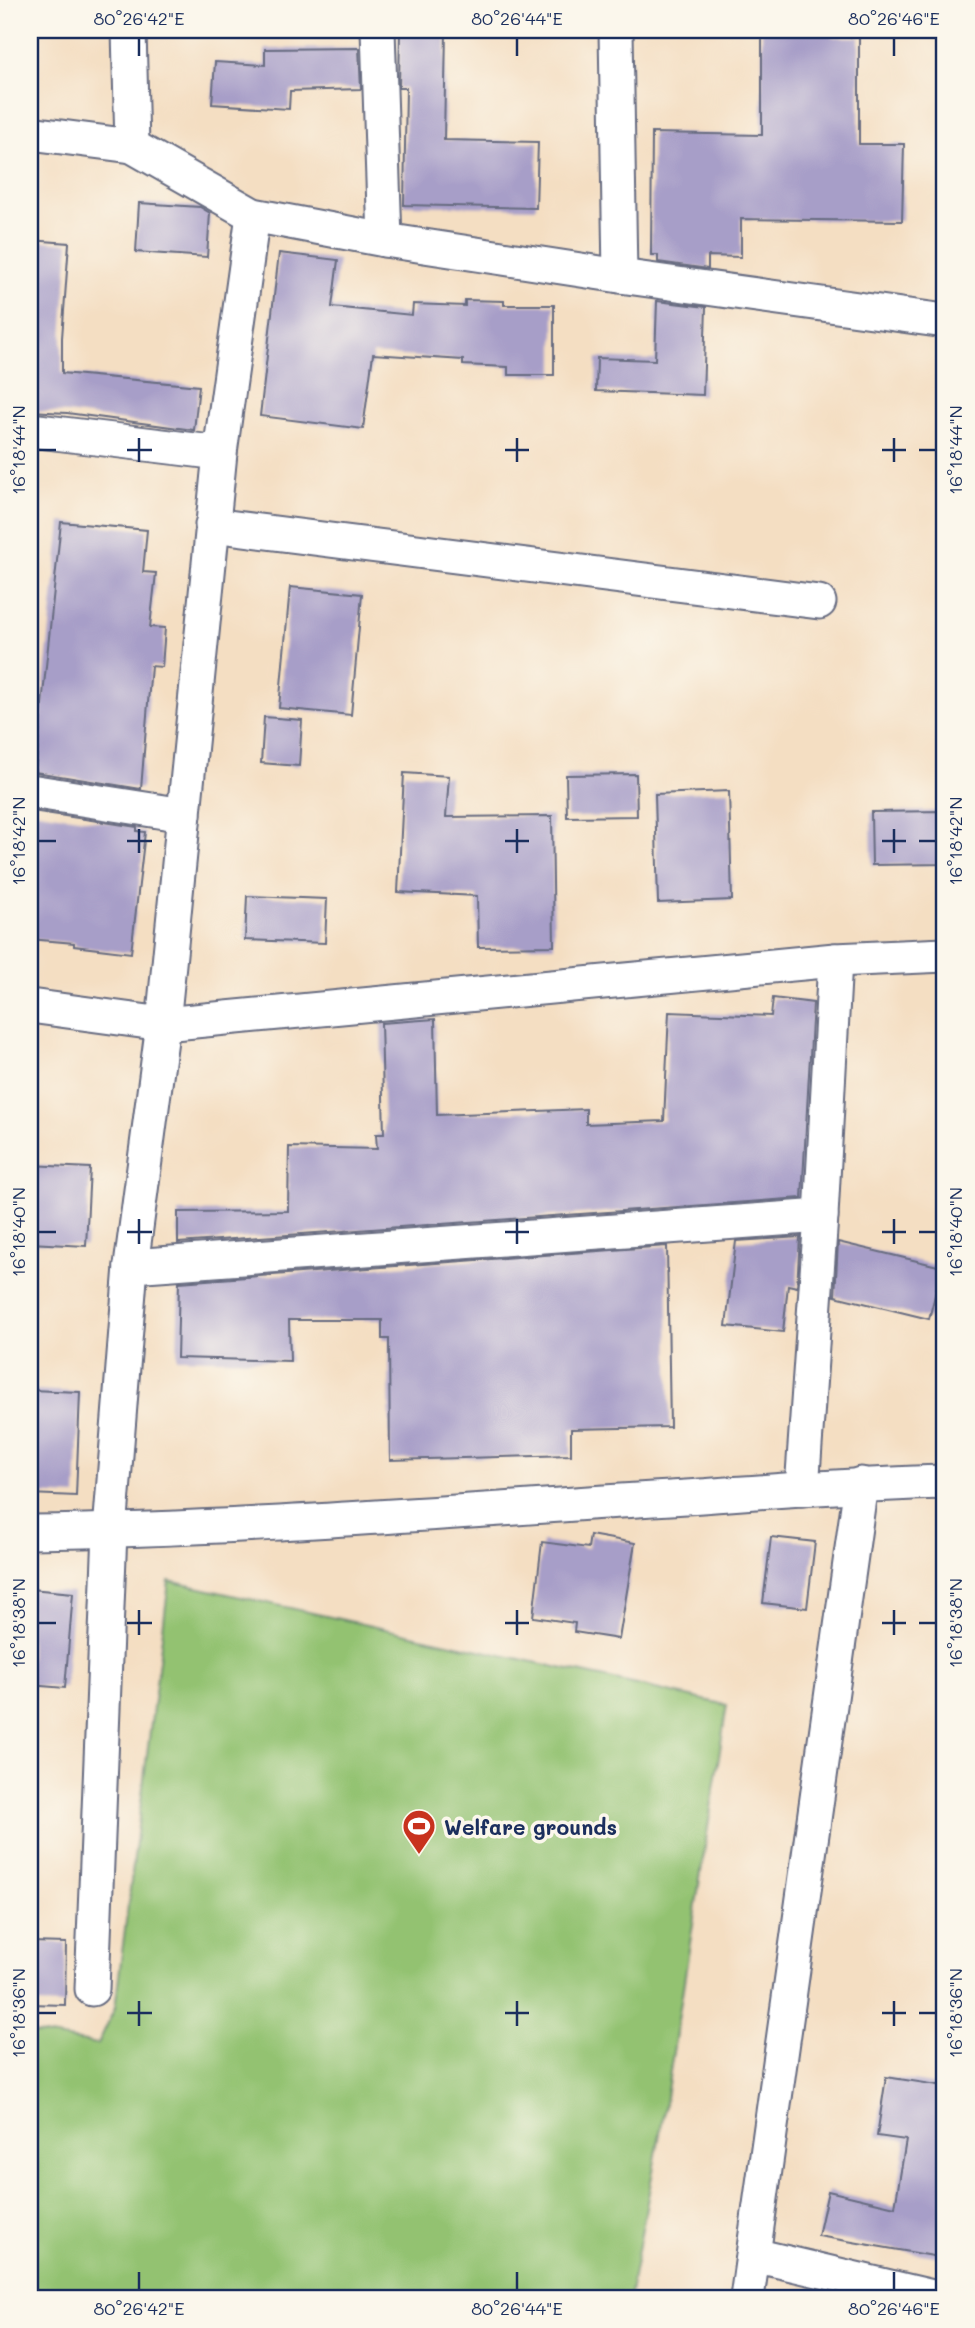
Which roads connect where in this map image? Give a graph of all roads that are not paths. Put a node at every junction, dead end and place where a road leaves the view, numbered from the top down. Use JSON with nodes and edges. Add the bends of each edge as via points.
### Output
{"nodes":[{"id":1,"x":129,"y":30,"type":"edge"},
{"id":2,"x":378,"y":30,"type":"edge"},
{"id":3,"x":616,"y":30,"type":"edge"},
{"id":4,"x":30,"y":133,"type":"edge"},
{"id":5,"x":132,"y":146,"type":"junction"},
{"id":6,"x":253,"y":215,"type":"junction"},
{"id":7,"x":385,"y":240,"type":"junction"},
{"id":8,"x":620,"y":276,"type":"junction"},
{"id":9,"x":945,"y":321,"type":"edge"},
{"id":10,"x":30,"y":430,"type":"edge"},
{"id":11,"x":220,"y":453,"type":"junction"},
{"id":12,"x":212,"y":525,"type":"junction"},
{"id":13,"x":819,"y":602,"type":"dead end"},
{"id":14,"x":30,"y":792,"type":"edge"},
{"id":15,"x":184,"y":815,"type":"junction"},
{"id":16,"x":945,"y":954,"type":"edge"},
{"id":17,"x":835,"y":960,"type":"junction"},
{"id":18,"x":30,"y":1006,"type":"edge"},
{"id":19,"x":163,"y":1024,"type":"junction"},
{"id":20,"x":821,"y":1216,"type":"junction"},
{"id":21,"x":131,"y":1266,"type":"junction"},
{"id":22,"x":945,"y":1482,"type":"edge"},
{"id":23,"x":861,"y":1484,"type":"junction"},
{"id":24,"x":802,"y":1489,"type":"junction"},
{"id":25,"x":110,"y":1531,"type":"junction"},
{"id":26,"x":30,"y":1532,"type":"edge"},
{"id":27,"x":92,"y":1989,"type":"dead end"},
{"id":28,"x":754,"y":2255,"type":"junction"},
{"id":29,"x":747,"y":2298,"type":"edge"},
{"id":30,"x":937,"y":2298,"type":"edge"}],
"edges":[{"from":1,"to":5,"type":"street"},
{"from":2,"to":7,"type":"street"},
{"from":3,"to":8,"type":"street"},
{"from":4,"to":5,"type":"street"},
{"from":5,"to":6,"type":"street"},
{"from":6,"to":7,"type":"street"},
{"from":6,"to":11,"type":"street"},
{"from":7,"to":8,"type":"street"},
{"from":8,"to":9,"type":"street"},
{"from":10,"to":11,"type":"street"},
{"from":11,"to":12,"type":"street"},
{"from":12,"to":13,"type":"street"},
{"from":12,"to":15,"type":"street"},
{"from":14,"to":15,"type":"street"},
{"from":15,"to":19,"type":"street"},
{"from":16,"to":17,"type":"street"},
{"from":17,"to":19,"type":"street"},
{"from":17,"to":20,"type":"street"},
{"from":18,"to":19,"type":"street"},
{"from":19,"to":21,"type":"street"},
{"from":20,"to":21,"type":"street"},
{"from":20,"to":24,"type":"street"},
{"from":21,"to":25,"type":"street"},
{"from":22,"to":23,"type":"street"},
{"from":23,"to":24,"type":"street"},
{"from":23,"to":28,"type":"street"},
{"from":24,"to":25,"type":"street"},
{"from":25,"to":26,"type":"street"},
{"from":25,"to":27,"type":"street"},
{"from":28,"to":29,"type":"street"},
{"from":28,"to":30,"type":"street"}]}
